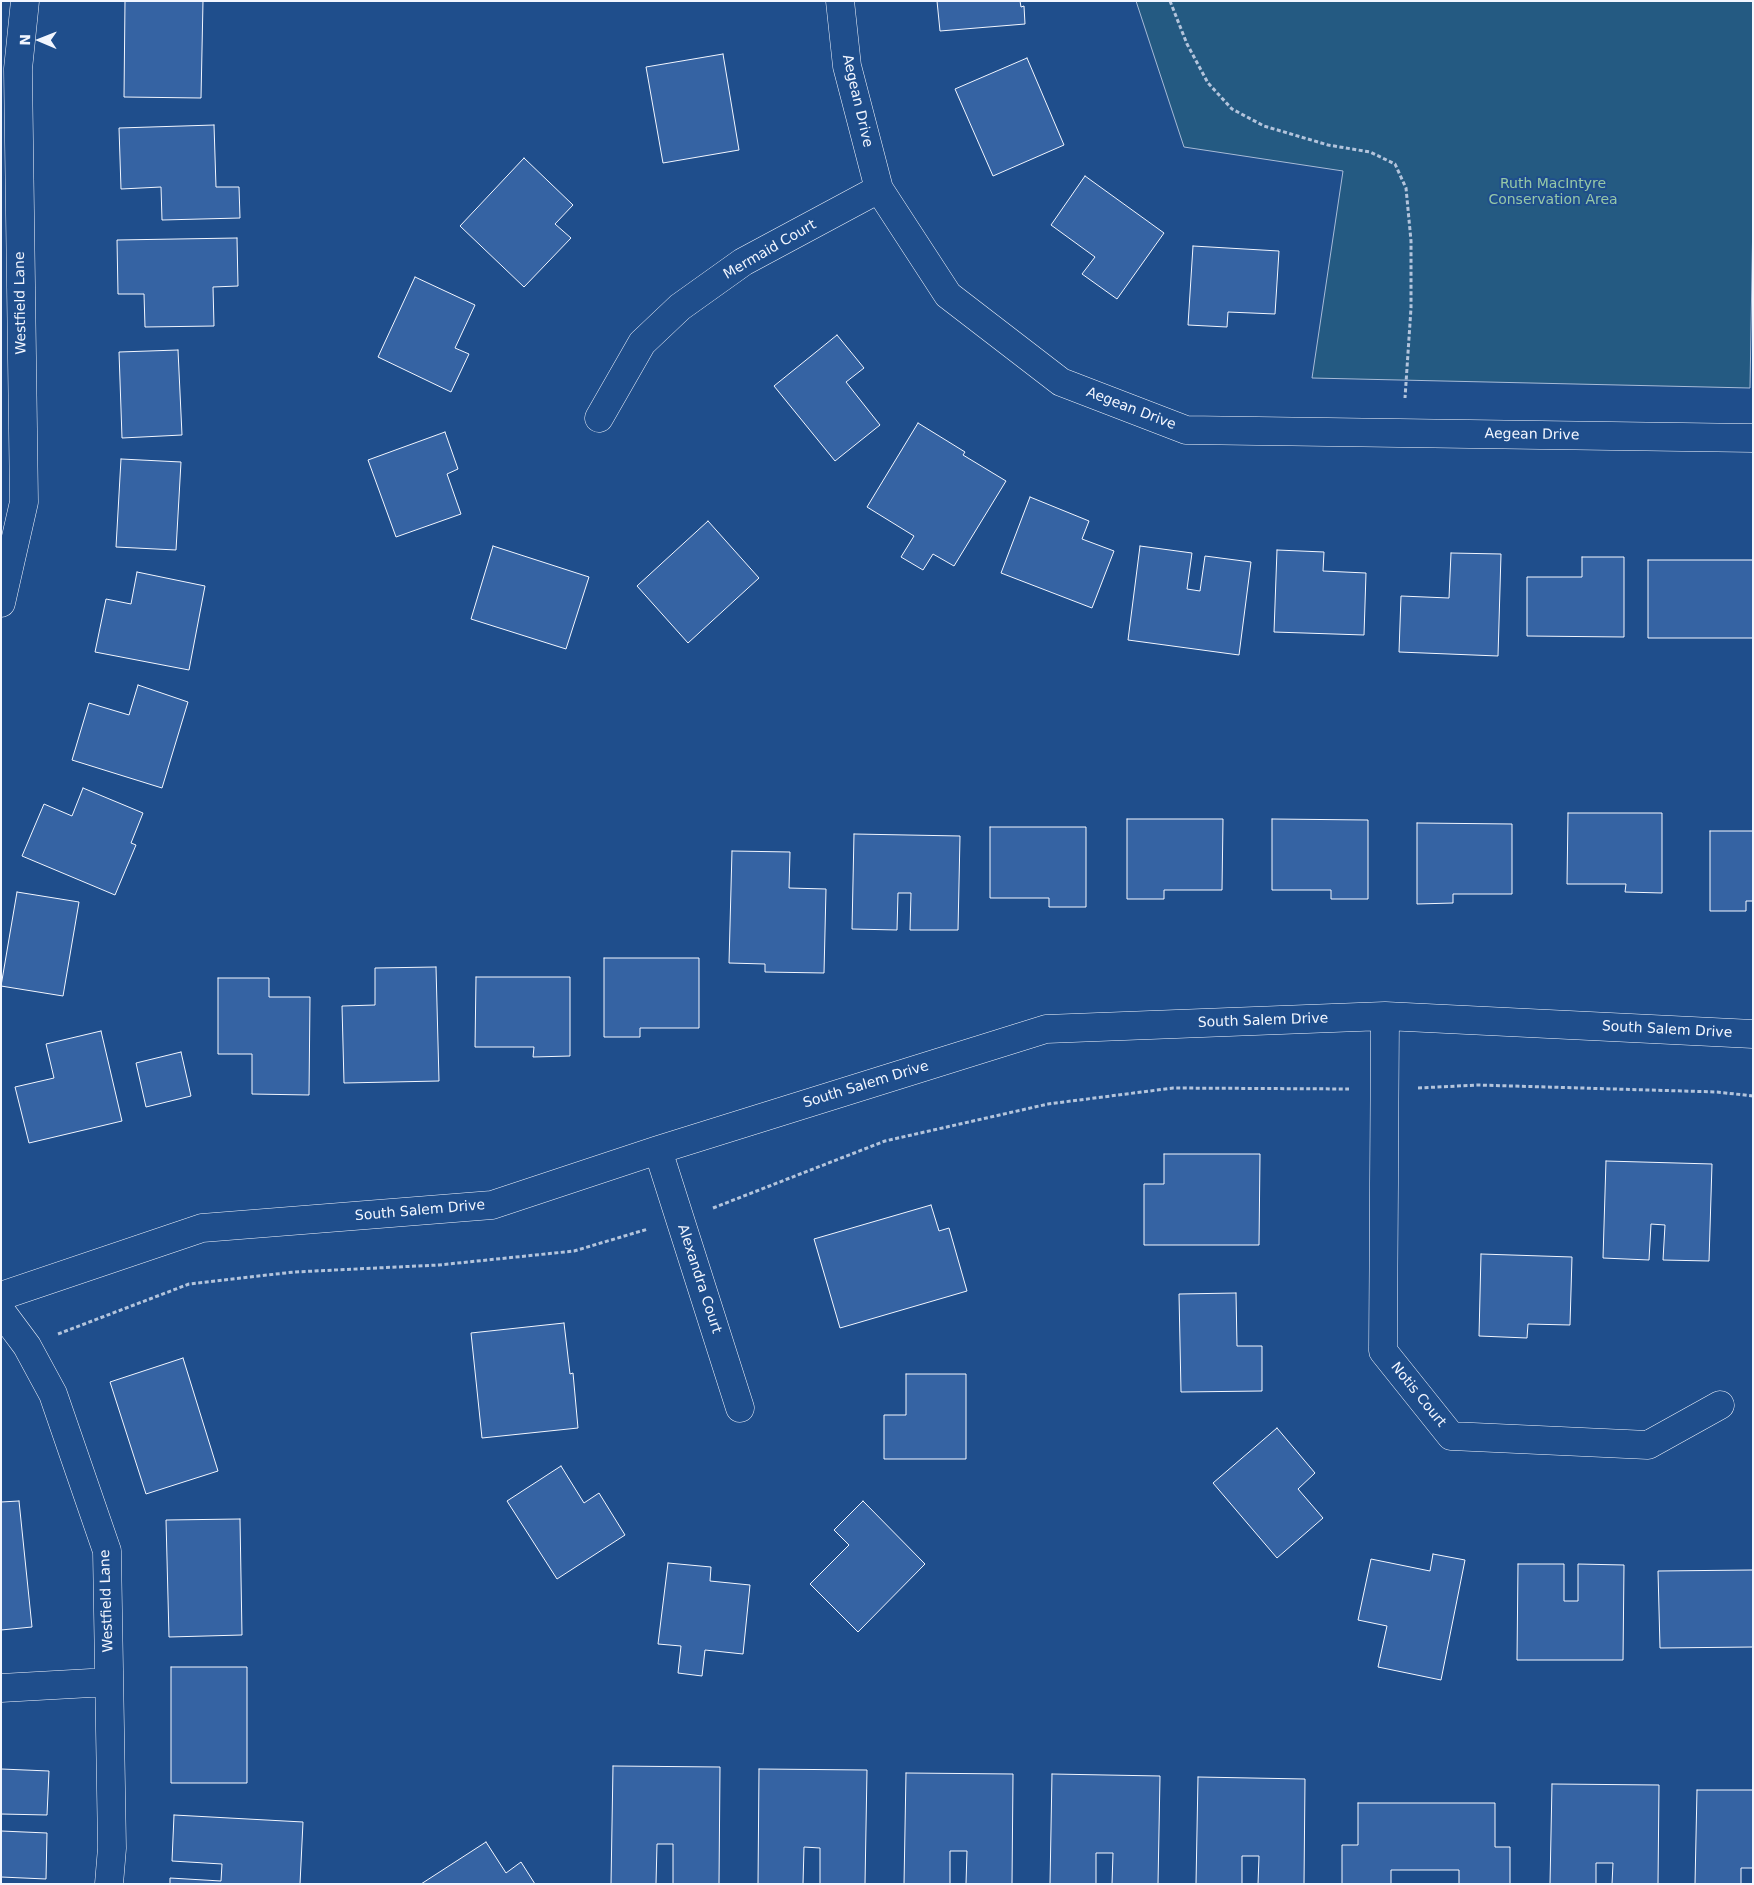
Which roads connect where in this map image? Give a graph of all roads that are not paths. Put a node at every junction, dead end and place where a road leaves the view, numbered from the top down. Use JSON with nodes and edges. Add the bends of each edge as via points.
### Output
{"nodes":[{"id":1,"x":25,"y":1,"type":"edge"},
{"id":2,"x":840,"y":1,"type":"edge"},
{"id":3,"x":879,"y":189,"type":"junction"},
{"id":4,"x":599,"y":418,"type":"dead end"},
{"id":5,"x":1753,"y":438,"type":"edge"},
{"id":6,"x":1,"y":603,"type":"edge"},
{"id":7,"x":1385,"y":1016,"type":"junction"},
{"id":8,"x":1753,"y":1034,"type":"edge"},
{"id":9,"x":658,"y":1150,"type":"junction"},
{"id":10,"x":1,"y":1296,"type":"edge"},
{"id":11,"x":1,"y":1312,"type":"edge"},
{"id":12,"x":1720,"y":1406,"type":"dead end"},
{"id":13,"x":740,"y":1408,"type":"dead end"},
{"id":14,"x":109,"y":1682,"type":"junction"},
{"id":15,"x":1,"y":1688,"type":"edge"},
{"id":16,"x":109,"y":1884,"type":"edge"}],
"edges":[{"from":1,"to":6,"type":"street","name":"Westfield Lane","via":[[18,69],[24,502]]},
{"from":2,"to":3,"type":"street","name":"Aegean Drive","via":[[847,66]]},
{"from":3,"to":4,"type":"street","name":"Mermaid Court","via":[[743,262],[680,307],[642,343]]},
{"from":3,"to":5,"type":"street","name":"Aegean Drive","via":[[948,295],[1062,382],[1186,430]]},
{"from":7,"to":8,"type":"street","name":"South Salem Drive"},
{"from":7,"to":9,"type":"street","name":"South Salem Drive","via":[[1046,1029]]},
{"from":7,"to":12,"type":"street","name":"Notis Court","via":[[1383,1351],[1450,1436],[1648,1444]]},
{"from":9,"to":10,"type":"street","name":"South Salem Drive","via":[[492,1205],[202,1228]]},
{"from":9,"to":13,"type":"street","name":"Alexandra Court"},
{"from":11,"to":14,"type":"street","name":"Westfield Lane","via":[[27,1346],[53,1394],[108,1551]]},
{"from":14,"to":15,"type":"street"},
{"from":14,"to":16,"type":"street","name":"Westfield Lane","via":[[112,1848]]}]}
